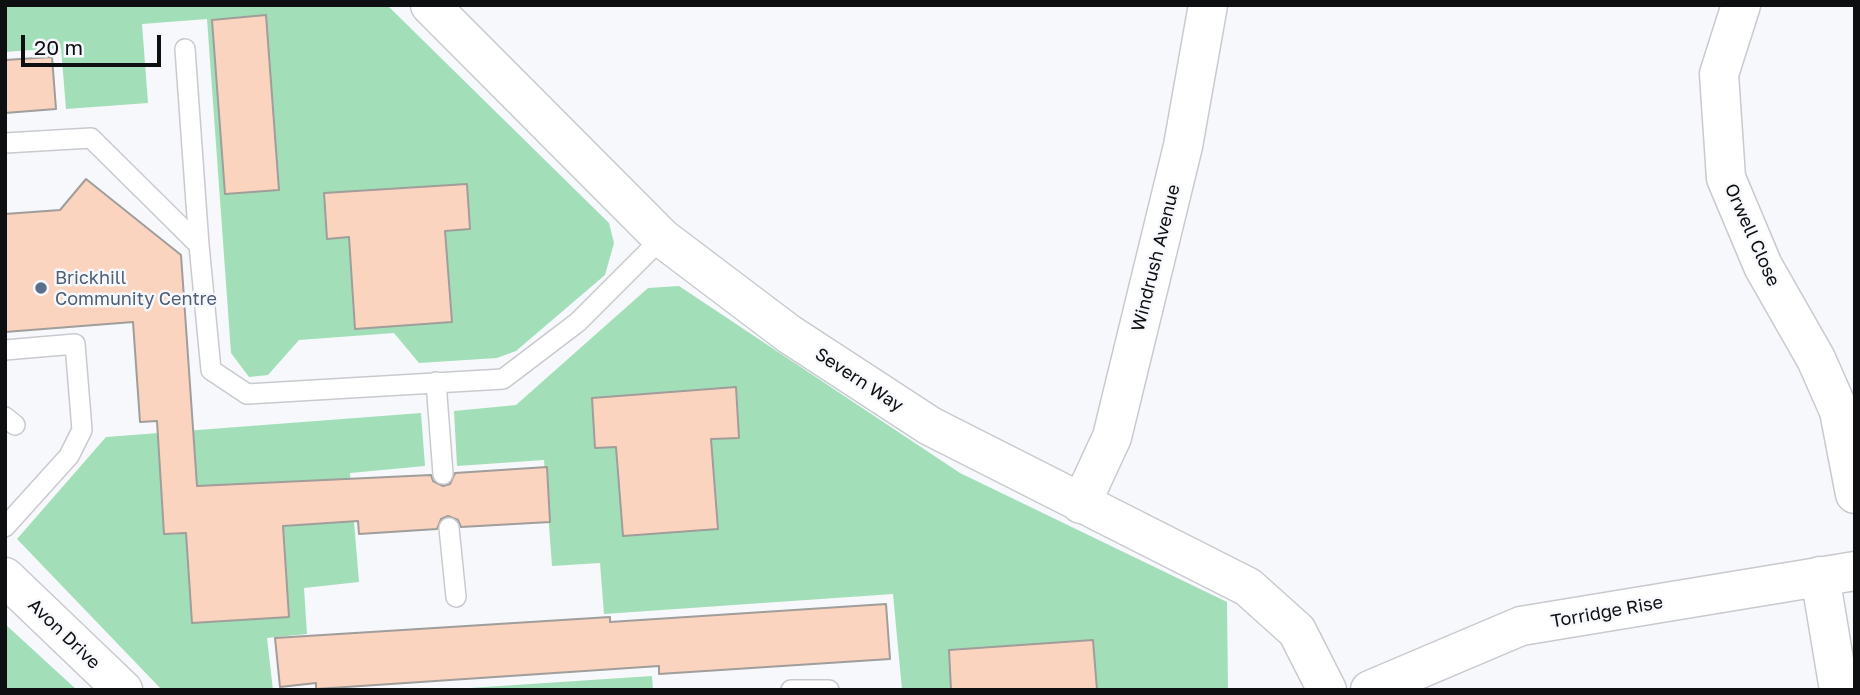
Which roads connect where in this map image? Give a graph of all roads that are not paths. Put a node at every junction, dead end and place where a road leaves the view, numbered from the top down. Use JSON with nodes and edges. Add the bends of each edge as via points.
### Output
{"nodes":[{"id":1,"x":430,"y":5,"type":"edge"},
{"id":2,"x":1208,"y":5,"type":"edge"},
{"id":3,"x":1741,"y":5,"type":"edge"},
{"id":4,"x":185,"y":50,"type":"dead end"},
{"id":5,"x":5,"y":143,"type":"edge"},
{"id":6,"x":662,"y":238,"type":"junction"},
{"id":7,"x":199,"y":244,"type":"junction"},
{"id":8,"x":5,"y":351,"type":"edge"},
{"id":9,"x":436,"y":382,"type":"junction"},
{"id":10,"x":443,"y":474,"type":"dead end"},
{"id":11,"x":1855,"y":494,"type":"edge"},
{"id":12,"x":1081,"y":504,"type":"junction"},
{"id":13,"x":5,"y":527,"type":"edge"},
{"id":14,"x":449,"y":528,"type":"dead end"},
{"id":15,"x":1837,"y":574,"type":"edge"},
{"id":16,"x":5,"y":578,"type":"edge"},
{"id":17,"x":456,"y":597,"type":"dead end"},
{"id":18,"x":123,"y":690,"type":"edge"},
{"id":19,"x":791,"y":690,"type":"edge"},
{"id":20,"x":829,"y":690,"type":"edge"},
{"id":21,"x":1327,"y":690,"type":"edge"},
{"id":22,"x":1370,"y":690,"type":"edge"},
{"id":23,"x":1839,"y":690,"type":"edge"}],
"edges":[{"from":1,"to":6,"type":"street","name":"Severn Way"},
{"from":2,"to":12,"type":"street","name":"Windrush Avenue","via":[[1183,146],[1112,437]]},
{"from":3,"to":11,"type":"street","name":"Orwell Close","via":[[1720,74],[1726,178],[1763,267],[1816,359],[1839,411]]},
{"from":4,"to":7,"type":"lane"},
{"from":5,"to":7,"type":"lane","via":[[91,138]]},
{"from":6,"to":9,"type":"lane","via":[[578,322],[503,379]]},
{"from":6,"to":12,"type":"street","name":"Severn Way","via":[[789,334],[930,426]]},
{"from":7,"to":9,"type":"lane","via":[[211,370],[247,394]]},
{"from":8,"to":13,"type":"lane","via":[[75,344],[82,430],[69,456]]},
{"from":9,"to":10,"type":"lane"},
{"from":12,"to":21,"type":"street","name":"Severn Way","via":[[1248,587],[1297,631]]},
{"from":14,"to":17,"type":"lane"},
{"from":15,"to":22,"type":"street","name":"Torridge Rise","via":[[1521,626]]},
{"from":15,"to":23,"type":"street"},
{"from":16,"to":18,"type":"street","name":"Avon Drive"},
{"from":19,"to":20,"type":"lane"}]}
